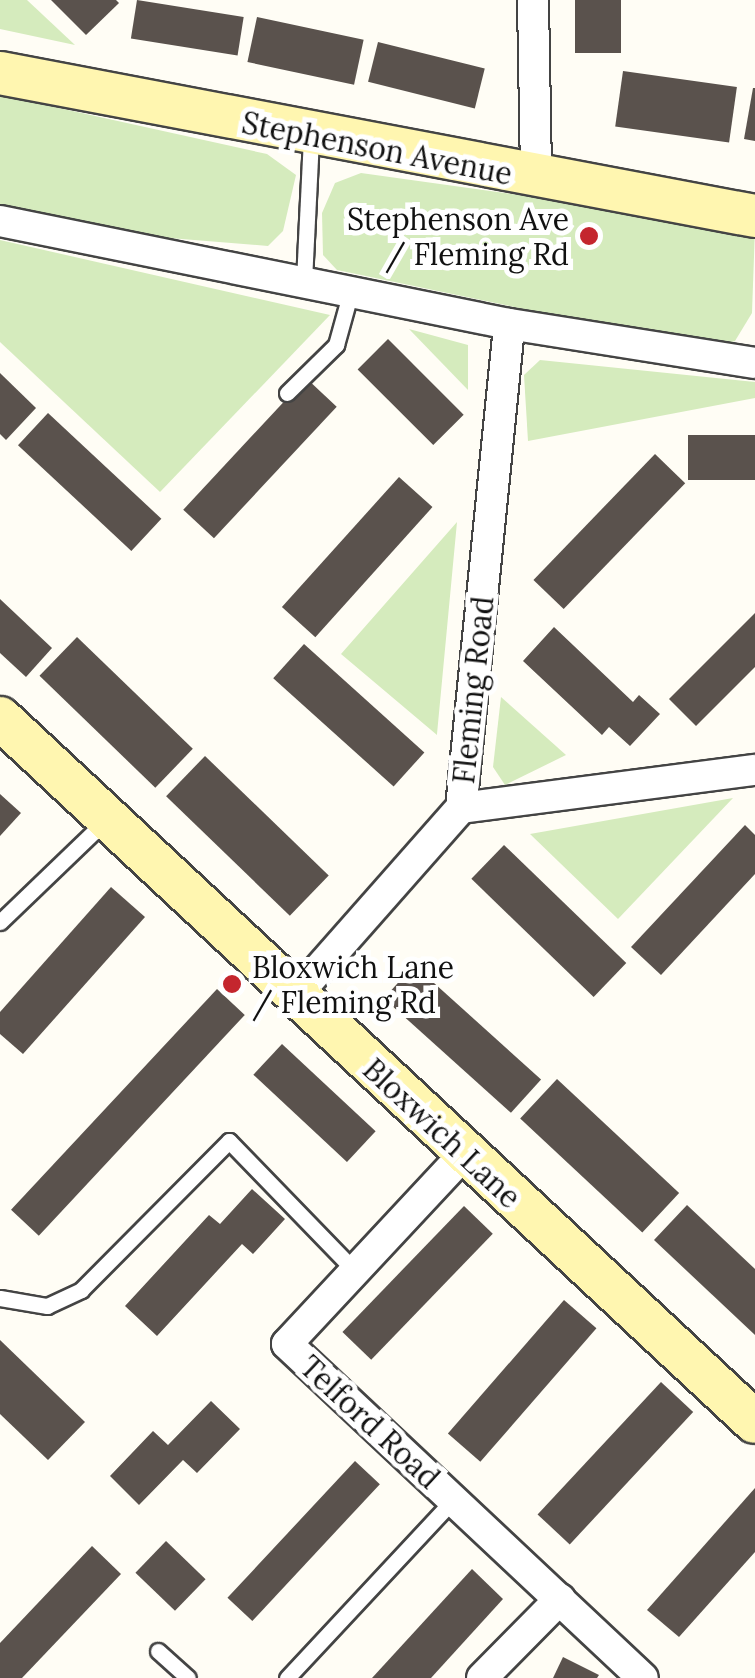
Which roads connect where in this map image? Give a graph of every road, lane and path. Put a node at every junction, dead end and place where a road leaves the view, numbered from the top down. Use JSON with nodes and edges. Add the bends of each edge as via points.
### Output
{"nodes":[{"id":1,"x":533,"y":0,"type":"edge"},
{"id":2,"x":0,"y":73,"type":"edge"},
{"id":3,"x":311,"y":136,"type":"junction"},
{"id":4,"x":536,"y":178,"type":"junction"},
{"id":5,"x":755,"y":216,"type":"edge"},
{"id":6,"x":0,"y":221,"type":"edge"},
{"id":7,"x":304,"y":281,"type":"junction"},
{"id":8,"x":351,"y":291,"type":"junction"},
{"id":9,"x":509,"y":324,"type":"junction"},
{"id":10,"x":755,"y":363,"type":"edge"},
{"id":11,"x":287,"y":394,"type":"dead end"},
{"id":12,"x":0,"y":718,"type":"edge"},
{"id":13,"x":755,"y":770,"type":"edge"},
{"id":14,"x":461,"y":808,"type":"junction"},
{"id":15,"x":109,"y":818,"type":"junction"},
{"id":16,"x":0,"y":922,"type":"edge"},
{"id":17,"x":296,"y":995,"type":"junction"},
{"id":18,"x":464,"y":1154,"type":"junction"},
{"id":19,"x":355,"y":1271,"type":"junction"},
{"id":20,"x":0,"y":1298,"type":"edge"},
{"id":21,"x":755,"y":1422,"type":"edge"},
{"id":22,"x":453,"y":1500,"type":"junction"},
{"id":23,"x":560,"y":1599,"type":"junction"},
{"id":24,"x":158,"y":1651,"type":"dead end"},
{"id":25,"x":188,"y":1678,"type":"edge"},
{"id":26,"x":287,"y":1678,"type":"edge"},
{"id":27,"x":482,"y":1678,"type":"edge"},
{"id":28,"x":643,"y":1678,"type":"edge"}],
"edges":[{"from":1,"to":4,"type":"street"},
{"from":2,"to":3,"type":"street","name":"Stephenson Avenue"},
{"from":3,"to":4,"type":"street","name":"Stephenson Avenue"},
{"from":3,"to":7,"type":"lane"},
{"from":4,"to":5,"type":"street","name":"Stephenson Avenue"},
{"from":6,"to":7,"type":"street"},
{"from":7,"to":8,"type":"street"},
{"from":8,"to":9,"type":"street"},
{"from":8,"to":11,"type":"lane","via":[[336,344]]},
{"from":9,"to":10,"type":"street"},
{"from":9,"to":14,"type":"street","name":"Fleming Road"},
{"from":12,"to":15,"type":"street","name":"Bloxwich Lane"},
{"from":13,"to":14,"type":"street"},
{"from":14,"to":17,"type":"street","name":"Fleming Road"},
{"from":15,"to":16,"type":"lane"},
{"from":15,"to":17,"type":"street","name":"Bloxwich Lane"},
{"from":17,"to":18,"type":"street","name":"Bloxwich Lane"},
{"from":18,"to":19,"type":"street","name":"Telford Road"},
{"from":18,"to":21,"type":"street","name":"Bloxwich Lane"},
{"from":19,"to":20,"type":"lane","via":[[229,1141],[82,1290],[47,1306]]},
{"from":19,"to":22,"type":"street","name":"Telford Road","via":[[287,1344]]},
{"from":22,"to":23,"type":"street","name":"Telford Road"},
{"from":22,"to":26,"type":"lane"},
{"from":23,"to":27,"type":"street"},
{"from":23,"to":28,"type":"street","name":"Telford Road"},
{"from":24,"to":25,"type":"lane"}]}
